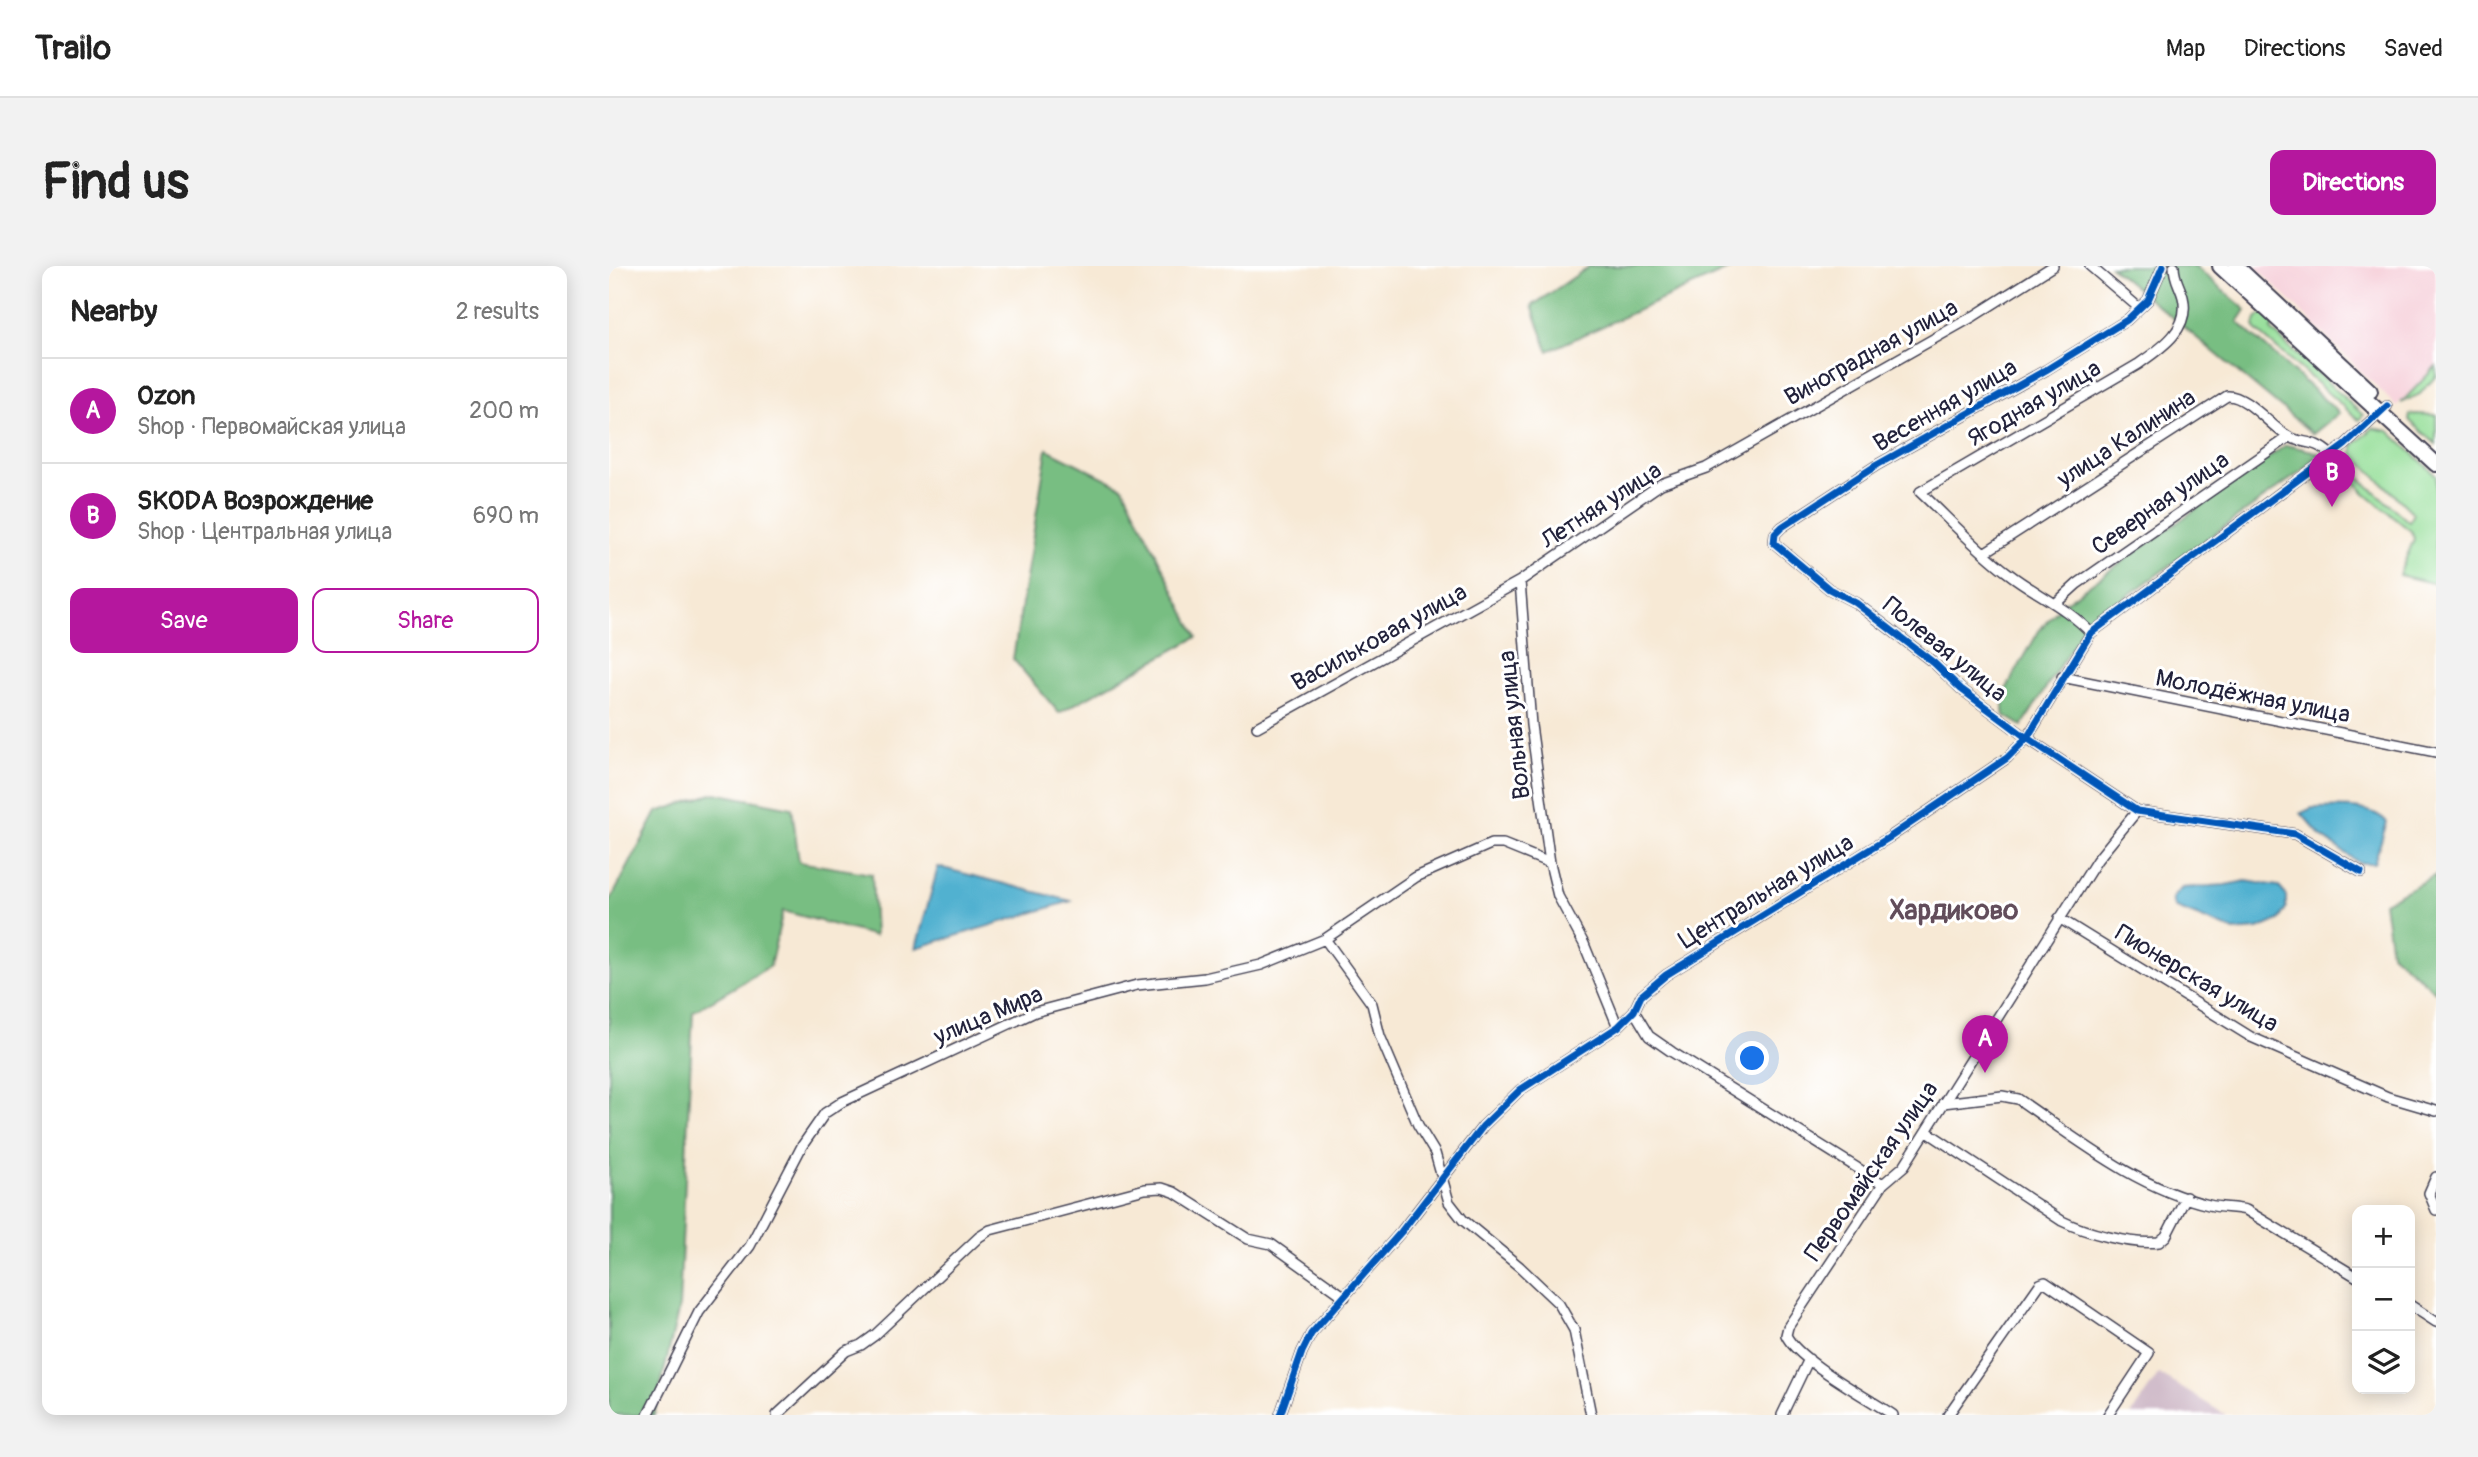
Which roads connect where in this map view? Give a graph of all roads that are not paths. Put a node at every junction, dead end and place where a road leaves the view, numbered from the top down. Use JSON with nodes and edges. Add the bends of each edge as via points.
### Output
{"nodes":[{"id":1,"x":2053,"y":266,"type":"edge"},
{"id":2,"x":2090,"y":266,"type":"edge"},
{"id":3,"x":2163,"y":266,"type":"edge"},
{"id":4,"x":2174,"y":266,"type":"edge"},
{"id":5,"x":2220,"y":266,"type":"edge"},
{"id":6,"x":2236,"y":266,"type":"edge"},
{"id":7,"x":2139,"y":307,"type":"junction"},
{"id":8,"x":2383,"y":409,"type":"junction"},
{"id":9,"x":2288,"y":437,"type":"junction"},
{"id":10,"x":2436,"y":450,"type":"edge"},
{"id":11,"x":2331,"y":455,"type":"junction"},
{"id":12,"x":2436,"y":464,"type":"edge"},
{"id":13,"x":1706,"y":468,"type":"joint"},
{"id":14,"x":1773,"y":540,"type":"joint"},
{"id":15,"x":1984,"y":553,"type":"junction"},
{"id":16,"x":1520,"y":582,"type":"junction"},
{"id":17,"x":2055,"y":604,"type":"junction"},
{"id":18,"x":2091,"y":633,"type":"junction"},
{"id":19,"x":2062,"y":677,"type":"junction"},
{"id":20,"x":1257,"y":727,"type":"dead end"},
{"id":21,"x":2027,"y":738,"type":"junction"},
{"id":22,"x":2436,"y":752,"type":"edge"},
{"id":23,"x":2137,"y":811,"type":"junction"},
{"id":24,"x":1550,"y":863,"type":"junction"},
{"id":25,"x":2361,"y":872,"type":"dead end"},
{"id":26,"x":2059,"y":918,"type":"junction"},
{"id":27,"x":1325,"y":939,"type":"junction"},
{"id":28,"x":1634,"y":1012,"type":"junction"},
{"id":29,"x":1618,"y":1027,"type":"junction"},
{"id":30,"x":1943,"y":1103,"type":"junction"},
{"id":31,"x":2436,"y":1111,"type":"edge"},
{"id":32,"x":1926,"y":1131,"type":"junction"},
{"id":33,"x":1442,"y":1177,"type":"junction"},
{"id":34,"x":2436,"y":1177,"type":"edge"},
{"id":35,"x":1883,"y":1184,"type":"junction"},
{"id":36,"x":2186,"y":1197,"type":"junction"},
{"id":37,"x":2436,"y":1210,"type":"edge"},
{"id":38,"x":2352,"y":1274,"type":"edge"},
{"id":39,"x":1345,"y":1297,"type":"junction"},
{"id":40,"x":2415,"y":1308,"type":"edge"},
{"id":41,"x":2436,"y":1321,"type":"edge"},
{"id":42,"x":1808,"y":1359,"type":"junction"},
{"id":43,"x":648,"y":1415,"type":"edge"},
{"id":44,"x":777,"y":1415,"type":"edge"},
{"id":45,"x":1280,"y":1415,"type":"edge"},
{"id":46,"x":1591,"y":1415,"type":"edge"},
{"id":47,"x":1782,"y":1415,"type":"edge"},
{"id":48,"x":1893,"y":1415,"type":"edge"},
{"id":49,"x":1948,"y":1415,"type":"edge"},
{"id":50,"x":2109,"y":1415,"type":"edge"}],
"edges":[{"from":1,"to":13,"type":"street","name":"Виноградная улица"},
{"from":2,"to":7,"type":"street"},
{"from":3,"to":7,"type":"street","name":"Весенняя улица","via":[[2148,300]]},
{"from":4,"to":15,"type":"street","name":"Ягодная улица","via":[[2183,296],[2183,317],[2166,345],[1920,492]]},
{"from":5,"to":8,"type":"main road"},
{"from":6,"to":8,"type":"main road"},
{"from":7,"to":14,"type":"street","name":"Весенняя улица","via":[[2136,314],[2080,349],[1842,487],[1781,527]]},
{"from":8,"to":10,"type":"main road"},
{"from":8,"to":11,"type":"street","name":"Центральная улица"},
{"from":8,"to":12,"type":"main road"},
{"from":9,"to":11,"type":"street","via":[[2317,444]]},
{"from":9,"to":15,"type":"street","name":"улица Калинина","via":[[2242,401],[2227,396]]},
{"from":9,"to":17,"type":"street","name":"Северная улица"},
{"from":11,"to":18,"type":"street","name":"Центральная улица"},
{"from":13,"to":16,"type":"street","name":"Летняя улица","via":[[1661,484]]},
{"from":14,"to":21,"type":"street","name":"Полевая улица","via":[[1829,589],[1862,608]]},
{"from":15,"to":17,"type":"street"},
{"from":16,"to":20,"type":"street","name":"Васильковая улица"},
{"from":16,"to":24,"type":"street","name":"Вольная улица","via":[[1531,725]]},
{"from":17,"to":18,"type":"street"},
{"from":18,"to":19,"type":"street","name":"Центральная улица"},
{"from":19,"to":21,"type":"street","name":"Центральная улица"},
{"from":19,"to":22,"type":"street","name":"Молодёжная улица"},
{"from":21,"to":23,"type":"street","name":"Полевая улица"},
{"from":21,"to":28,"type":"street","name":"Центральная улица","via":[[2007,758],[1890,837],[1666,975],[1641,996]]},
{"from":23,"to":25,"type":"street","via":[[2295,834]]},
{"from":23,"to":26,"type":"street","name":"Первомайская улица"},
{"from":24,"to":27,"type":"street","name":"улица Мира","via":[[1495,843],[1416,877]]},
{"from":24,"to":29,"type":"street","name":"Вольная улица","via":[[1558,895]]},
{"from":26,"to":30,"type":"street","name":"Первомайская улица"},
{"from":26,"to":31,"type":"street","name":"Пионерская улица","via":[[2251,1037],[2388,1097]]},
{"from":27,"to":33,"type":"street","via":[[1372,1003],[1380,1036],[1418,1125],[1436,1153]]},
{"from":27,"to":43,"type":"street","name":"улица Мира","via":[[1261,965],[1205,978],[1137,985],[1035,1012],[825,1113],[802,1146],[750,1246],[699,1312]]},
{"from":28,"to":29,"type":"street","name":"Центральная улица"},
{"from":28,"to":35,"type":"street","via":[[1649,1036],[1672,1052]]},
{"from":29,"to":33,"type":"street","name":"Центральная улица","via":[[1520,1090],[1483,1126]]},
{"from":30,"to":32,"type":"street","name":"Первомайская улица"},
{"from":30,"to":36,"type":"street","via":[[2001,1096],[2018,1099],[2101,1157]]},
{"from":32,"to":35,"type":"street","name":"Первомайская улица","via":[[1904,1166]]},
{"from":32,"to":36,"type":"street","via":[[2075,1228],[2159,1242]]},
{"from":33,"to":39,"type":"street","name":"Центральная улица"},
{"from":33,"to":46,"type":"street","via":[[1449,1202],[1463,1220],[1559,1304],[1574,1331]]},
{"from":34,"to":37,"type":"street","via":[[2429,1194]]},
{"from":35,"to":42,"type":"street","name":"Первомайская улица","via":[[1788,1327],[1790,1343]]},
{"from":36,"to":38,"type":"street","via":[[2246,1210]]},
{"from":39,"to":44,"type":"street","via":[[1271,1244],[1248,1239],[1174,1192],[1145,1189],[978,1237],[875,1335],[846,1351]]},
{"from":39,"to":45,"type":"street","name":"Центральная улица","via":[[1311,1334]]},
{"from":40,"to":41,"type":"street"},
{"from":42,"to":47,"type":"street"},
{"from":42,"to":48,"type":"street","name":"Первомайская улица"},
{"from":49,"to":50,"type":"street","via":[[2040,1284],[2049,1283],[2149,1353]]}]}
